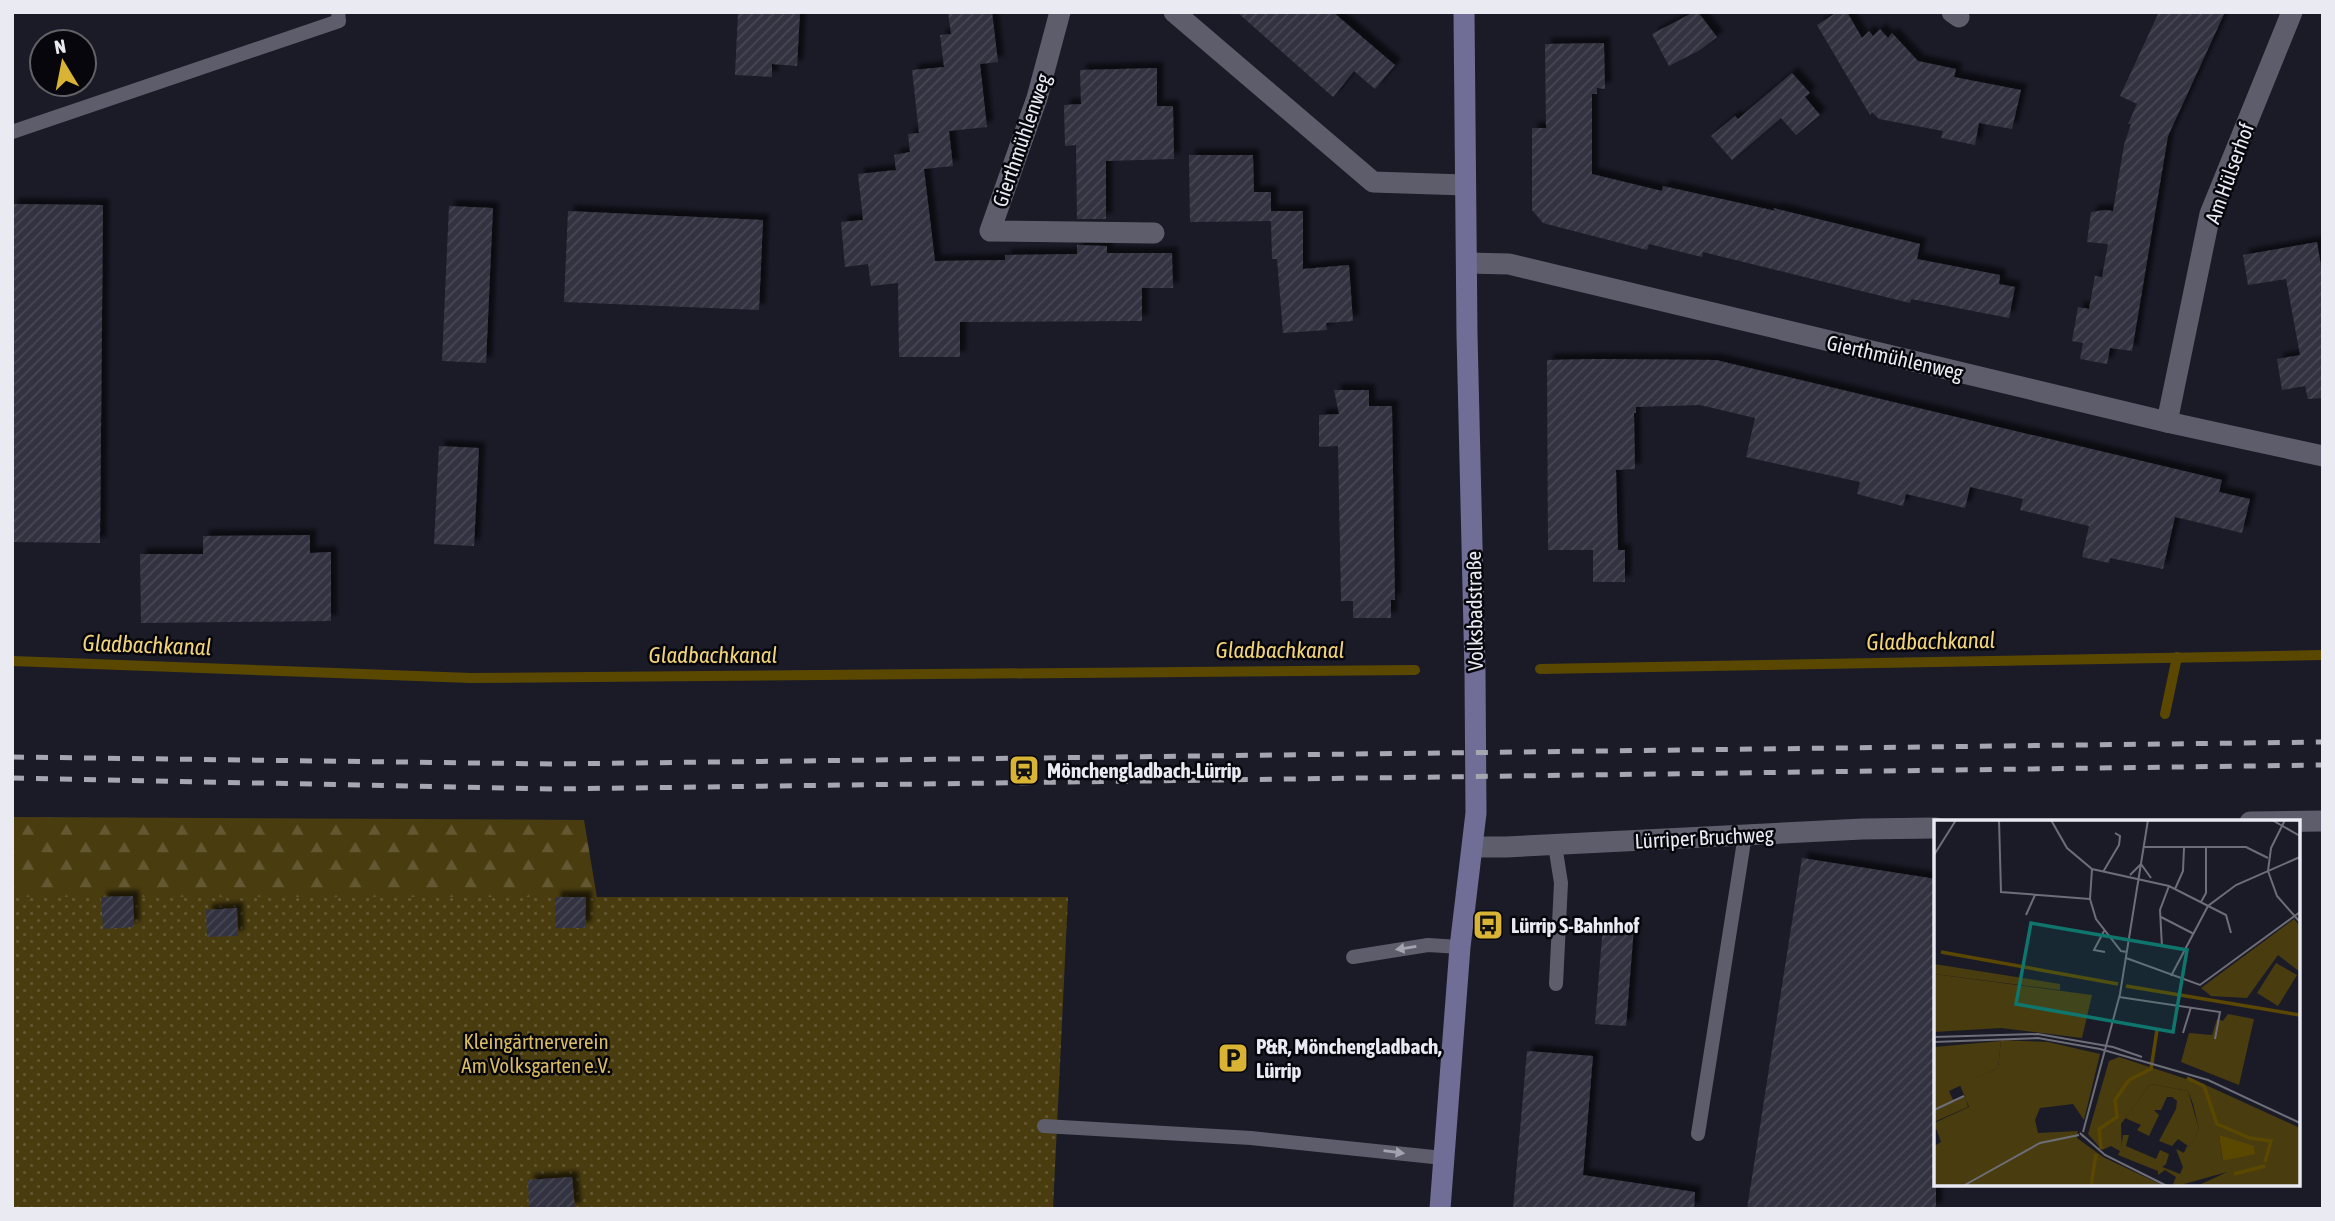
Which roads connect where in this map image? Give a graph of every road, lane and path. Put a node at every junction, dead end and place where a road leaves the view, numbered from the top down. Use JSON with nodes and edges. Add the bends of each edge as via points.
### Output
{"nodes":[{"id":1,"x":338,"y":12,"type":"edge"},
{"id":2,"x":1060,"y":12,"type":"edge"},
{"id":3,"x":1174,"y":12,"type":"edge"},
{"id":4,"x":1464,"y":12,"type":"edge"},
{"id":5,"x":2292,"y":12,"type":"edge"},
{"id":6,"x":12,"y":132,"type":"edge"},
{"id":7,"x":1465,"y":185,"type":"junction"},
{"id":8,"x":1154,"y":233,"type":"dead end"},
{"id":9,"x":1467,"y":263,"type":"junction"},
{"id":10,"x":2167,"y":422,"type":"junction"},
{"id":11,"x":2323,"y":456,"type":"edge"},
{"id":12,"x":2300,"y":821,"type":"edge"},
{"id":13,"x":2323,"y":821,"type":"edge"},
{"id":14,"x":1934,"y":828,"type":"edge"},
{"id":15,"x":1745,"y":835,"type":"junction"},
{"id":16,"x":1555,"y":845,"type":"junction"},
{"id":17,"x":1473,"y":847,"type":"junction"},
{"id":18,"x":1461,"y":947,"type":"junction"},
{"id":19,"x":1353,"y":957,"type":"dead end"},
{"id":20,"x":1556,"y":984,"type":"dead end"},
{"id":21,"x":1044,"y":1126,"type":"dead end"},
{"id":22,"x":1698,"y":1134,"type":"dead end"},
{"id":23,"x":1443,"y":1158,"type":"junction"},
{"id":24,"x":1440,"y":1209,"type":"edge"}],
"edges":[{"from":1,"to":6,"type":"lane","via":[[338,21]]},
{"from":2,"to":8,"type":"street","name":"Gierthmühlenweg","via":[[1037,98],[990,231]]},
{"from":3,"to":7,"type":"street","via":[[1373,182]]},
{"from":4,"to":7,"type":"main road","name":"Volksbadstraße"},
{"from":5,"to":10,"type":"street","name":"Am Hülserhof","via":[[2210,214]]},
{"from":7,"to":9,"type":"main road","name":"Volksbadstraße"},
{"from":9,"to":10,"type":"street","name":"Gierthmühlenweg","via":[[1509,264]]},
{"from":9,"to":17,"type":"main road","name":"Volksbadstraße","via":[[1475,672]]},
{"from":10,"to":11,"type":"street","name":"Gierthmühlenweg"},
{"from":12,"to":13,"type":"street"},
{"from":14,"to":15,"type":"street","name":"Lürriper Bruchweg"},
{"from":15,"to":16,"type":"street","name":"Lürriper Bruchweg"},
{"from":15,"to":22,"type":"lane"},
{"from":16,"to":17,"type":"street","name":"Lürriper Bruchweg"},
{"from":16,"to":20,"type":"lane","via":[[1561,883]]},
{"from":17,"to":18,"type":"main road","name":"Volksbadstraße"},
{"from":18,"to":19,"type":"lane","one_way":true,"via":[[1428,945]]},
{"from":18,"to":23,"type":"main road","name":"Volksbadstraße"},
{"from":21,"to":23,"type":"lane","one_way":true,"via":[[1251,1138]]},
{"from":23,"to":24,"type":"main road","name":"Volksbadstraße"}]}
